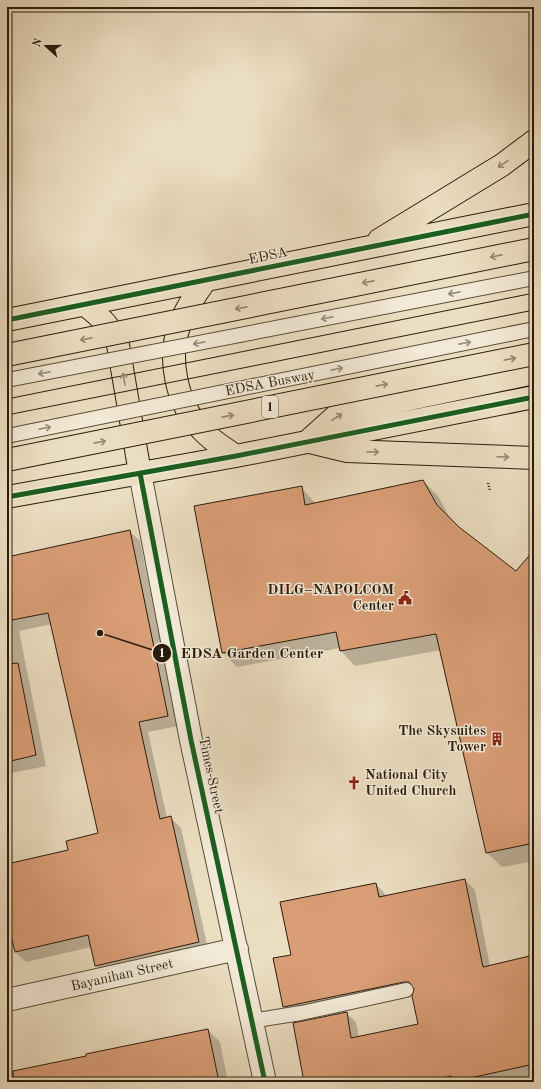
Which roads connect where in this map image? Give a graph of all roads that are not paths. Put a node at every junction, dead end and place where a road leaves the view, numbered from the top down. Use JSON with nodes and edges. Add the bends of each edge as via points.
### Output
{"nodes":[{"id":1,"x":534,"y":141,"type":"edge"},
{"id":2,"x":534,"y":214,"type":"edge"},
{"id":3,"x":366,"y":248,"type":"junction"},
{"id":4,"x":534,"y":249,"type":"edge"},
{"id":5,"x":534,"y":278,"type":"edge"},
{"id":6,"x":205,"y":282,"type":"junction"},
{"id":7,"x":85,"y":305,"type":"junction"},
{"id":8,"x":7,"y":320,"type":"edge"},
{"id":9,"x":534,"y":329,"type":"edge"},
{"id":10,"x":534,"y":354,"type":"edge"},
{"id":11,"x":7,"y":355,"type":"edge"},
{"id":12,"x":534,"y":373,"type":"edge"},
{"id":13,"x":7,"y":380,"type":"edge"},
{"id":14,"x":534,"y":397,"type":"edge"},
{"id":15,"x":7,"y":436,"type":"edge"},
{"id":16,"x":307,"y":442,"type":"junction"},
{"id":17,"x":236,"y":456,"type":"junction"},
{"id":18,"x":534,"y":458,"type":"edge"},
{"id":19,"x":7,"y":460,"type":"edge"},
{"id":20,"x":140,"y":473,"type":"junction"},
{"id":21,"x":7,"y":497,"type":"edge"},
{"id":22,"x":237,"y":949,"type":"junction"},
{"id":23,"x":406,"y":990,"type":"dead end"},
{"id":24,"x":7,"y":1000,"type":"edge"},
{"id":25,"x":251,"y":1021,"type":"junction"},
{"id":26,"x":264,"y":1082,"type":"edge"}],
"edges":[{"from":1,"to":3,"type":"main road","one_way":true,"via":[[502,165]]},
{"from":2,"to":3,"type":"main road","name":"EDSA"},
{"from":3,"to":6,"type":"main road","name":"EDSA"},
{"from":4,"to":11,"type":"main road","one_way":true,"bridge":true},
{"from":5,"to":13,"type":"lane","one_way":true,"bridge":true},
{"from":6,"to":7,"type":"main road","name":"EDSA"},
{"from":6,"to":17,"type":"main road","via":[[189,304],[180,324],[174,368],[179,390],[188,411],[200,429]]},
{"from":7,"to":8,"type":"main road","name":"EDSA"},
{"from":20,"to":7,"type":"main road","one_way":true,"via":[[118,346],[112,331]]},
{"from":15,"to":9,"type":"lane","name":"EDSA Busway","one_way":true,"bridge":true},
{"from":19,"to":10,"type":"main road","number":"1","one_way":true,"bridge":true},
{"from":16,"to":12,"type":"main road","one_way":true,"via":[[338,414]]},
{"from":14,"to":16,"type":"main road"},
{"from":16,"to":17,"type":"main road"},
{"from":16,"to":18,"type":"main road","one_way":true,"via":[[347,451]]},
{"from":17,"to":20,"type":"main road"},
{"from":20,"to":21,"type":"main road"},
{"from":20,"to":22,"type":"street","name":"Times Street","via":[[191,740]]},
{"from":22,"to":24,"type":"street","name":"Bayanihan Street"},
{"from":22,"to":25,"type":"street","name":"Times Street"},
{"from":23,"to":25,"type":"lane"},
{"from":25,"to":26,"type":"street","name":"Times Street"}]}
